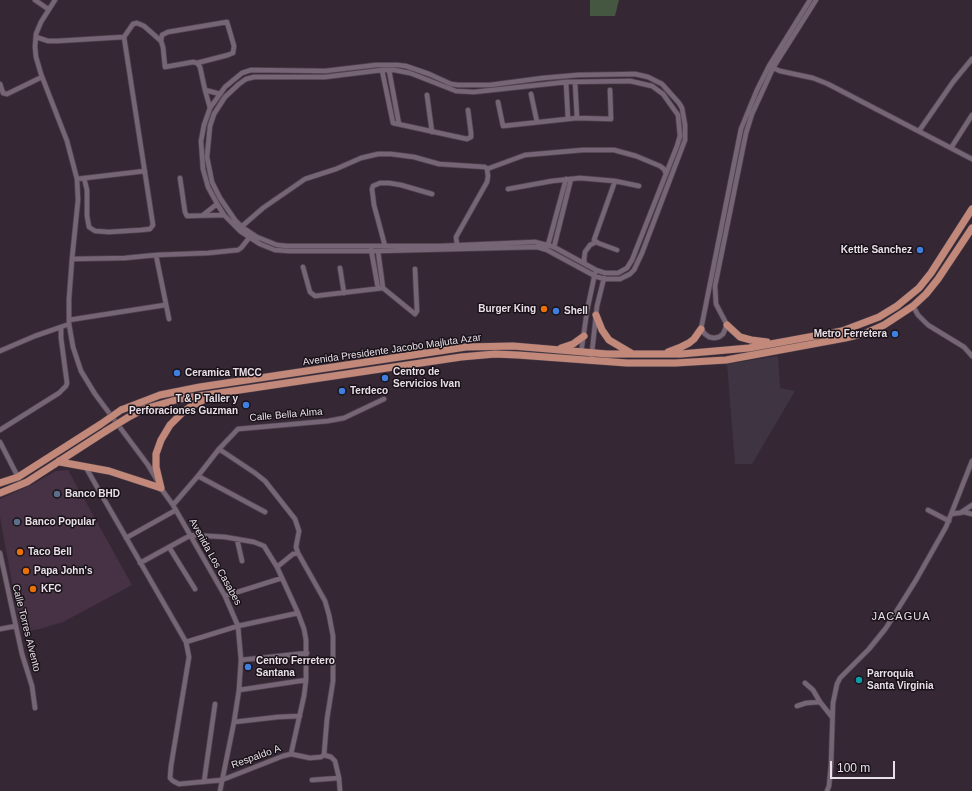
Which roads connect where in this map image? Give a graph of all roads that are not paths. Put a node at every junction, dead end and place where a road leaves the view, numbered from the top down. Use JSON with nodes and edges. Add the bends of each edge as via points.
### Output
{"nodes":[{"id":1,"x":35,"y":0,"type":"edge"},
{"id":2,"x":55,"y":0,"type":"edge"},
{"id":3,"x":810,"y":0,"type":"edge"},
{"id":4,"x":816,"y":0,"type":"edge"},
{"id":5,"x":48,"y":9,"type":"junction"},
{"id":6,"x":36,"y":37,"type":"junction"},
{"id":7,"x":124,"y":37,"type":"junction"},
{"id":8,"x":161,"y":41,"type":"junction"},
{"id":9,"x":972,"y":59,"type":"edge"},
{"id":10,"x":197,"y":64,"type":"junction"},
{"id":11,"x":771,"y":67,"type":"junction"},
{"id":12,"x":382,"y":70,"type":"junction"},
{"id":13,"x":388,"y":70,"type":"junction"},
{"id":14,"x":42,"y":77,"type":"junction"},
{"id":15,"x":566,"y":82,"type":"junction"},
{"id":16,"x":575,"y":82,"type":"junction"},
{"id":17,"x":0,"y":84,"type":"edge"},
{"id":18,"x":205,"y":90,"type":"junction"},
{"id":19,"x":610,"y":90,"type":"dead end"},
{"id":20,"x":220,"y":94,"type":"junction"},
{"id":21,"x":531,"y":94,"type":"dead end"},
{"id":22,"x":427,"y":95,"type":"dead end"},
{"id":23,"x":498,"y":102,"type":"dead end"},
{"id":24,"x":210,"y":108,"type":"junction"},
{"id":25,"x":468,"y":110,"type":"dead end"},
{"id":26,"x":972,"y":115,"type":"edge"},
{"id":27,"x":568,"y":118,"type":"junction"},
{"id":28,"x":577,"y":118,"type":"junction"},
{"id":29,"x":537,"y":122,"type":"junction"},
{"id":30,"x":399,"y":124,"type":"junction"},
{"id":31,"x":919,"y":131,"type":"junction"},
{"id":32,"x":432,"y":132,"type":"junction"},
{"id":33,"x":951,"y":148,"type":"junction"},
{"id":34,"x":972,"y":159,"type":"edge"},
{"id":35,"x":487,"y":169,"type":"junction"},
{"id":36,"x":145,"y":170,"type":"junction"},
{"id":37,"x":666,"y":174,"type":"junction"},
{"id":38,"x":84,"y":178,"type":"junction"},
{"id":39,"x":180,"y":178,"type":"dead end"},
{"id":40,"x":76,"y":179,"type":"junction"},
{"id":41,"x":569,"y":179,"type":"junction"},
{"id":42,"x":615,"y":181,"type":"junction"},
{"id":43,"x":639,"y":186,"type":"dead end"},
{"id":44,"x":508,"y":189,"type":"dead end"},
{"id":45,"x":432,"y":194,"type":"dead end"},
{"id":46,"x":217,"y":204,"type":"junction"},
{"id":47,"x":972,"y":209,"type":"edge"},
{"id":48,"x":203,"y":215,"type":"junction"},
{"id":49,"x":224,"y":215,"type":"junction"},
{"id":50,"x":240,"y":228,"type":"junction"},
{"id":51,"x":972,"y":228,"type":"edge"},
{"id":52,"x":249,"y":238,"type":"junction"},
{"id":53,"x":596,"y":242,"type":"junction"},
{"id":54,"x":457,"y":245,"type":"junction"},
{"id":55,"x":548,"y":245,"type":"junction"},
{"id":56,"x":385,"y":246,"type":"junction"},
{"id":57,"x":554,"y":247,"type":"junction"},
{"id":58,"x":371,"y":248,"type":"junction"},
{"id":59,"x":617,"y":250,"type":"dead end"},
{"id":60,"x":378,"y":251,"type":"junction"},
{"id":61,"x":156,"y":254,"type":"junction"},
{"id":62,"x":72,"y":259,"type":"junction"},
{"id":63,"x":585,"y":264,"type":"junction"},
{"id":64,"x":303,"y":266,"type":"dead end"},
{"id":65,"x":340,"y":268,"type":"dead end"},
{"id":66,"x":415,"y":269,"type":"dead end"},
{"id":67,"x":596,"y":270,"type":"junction"},
{"id":68,"x":605,"y":273,"type":"junction"},
{"id":69,"x":595,"y":276,"type":"junction"},
{"id":70,"x":604,"y":279,"type":"junction"},
{"id":71,"x":381,"y":288,"type":"junction"},
{"id":72,"x":344,"y":293,"type":"junction"},
{"id":73,"x":589,"y":303,"type":"junction"},
{"id":74,"x":597,"y":305,"type":"junction"},
{"id":75,"x":165,"y":306,"type":"junction"},
{"id":76,"x":913,"y":306,"type":"junction"},
{"id":77,"x":596,"y":315,"type":"junction"},
{"id":78,"x":169,"y":319,"type":"dead end"},
{"id":79,"x":69,"y":322,"type":"junction"},
{"id":80,"x":727,"y":325,"type":"junction"},
{"id":81,"x":61,"y":327,"type":"junction"},
{"id":82,"x":701,"y":329,"type":"junction"},
{"id":83,"x":584,"y":336,"type":"junction"},
{"id":84,"x":773,"y":343,"type":"junction"},
{"id":85,"x":553,"y":349,"type":"junction"},
{"id":86,"x":0,"y":351,"type":"edge"},
{"id":87,"x":592,"y":352,"type":"junction"},
{"id":88,"x":661,"y":354,"type":"junction"},
{"id":89,"x":633,"y":355,"type":"junction"},
{"id":90,"x":581,"y":356,"type":"junction"},
{"id":91,"x":972,"y":356,"type":"edge"},
{"id":92,"x":591,"y":361,"type":"junction"},
{"id":93,"x":216,"y":393,"type":"junction"},
{"id":94,"x":384,"y":399,"type":"dead end"},
{"id":95,"x":0,"y":430,"type":"edge"},
{"id":96,"x":0,"y":442,"type":"edge"},
{"id":97,"x":219,"y":448,"type":"junction"},
{"id":98,"x":55,"y":454,"type":"junction"},
{"id":99,"x":972,"y":461,"type":"edge"},
{"id":100,"x":60,"y":462,"type":"junction"},
{"id":101,"x":85,"y":466,"type":"junction"},
{"id":102,"x":198,"y":476,"type":"junction"},
{"id":103,"x":18,"y":477,"type":"junction"},
{"id":104,"x":0,"y":483,"type":"edge"},
{"id":105,"x":161,"y":488,"type":"junction"},
{"id":106,"x":0,"y":493,"type":"edge"},
{"id":107,"x":972,"y":504,"type":"edge"},
{"id":108,"x":173,"y":505,"type":"junction"},
{"id":109,"x":176,"y":510,"type":"junction"},
{"id":110,"x":928,"y":510,"type":"dead end"},
{"id":111,"x":265,"y":512,"type":"dead end"},
{"id":112,"x":960,"y":513,"type":"junction"},
{"id":113,"x":952,"y":514,"type":"junction"},
{"id":114,"x":972,"y":514,"type":"edge"},
{"id":115,"x":949,"y":521,"type":"junction"},
{"id":116,"x":191,"y":535,"type":"junction"},
{"id":117,"x":126,"y":538,"type":"junction"},
{"id":118,"x":236,"y":538,"type":"junction"},
{"id":119,"x":169,"y":546,"type":"junction"},
{"id":120,"x":0,"y":553,"type":"edge"},
{"id":121,"x":298,"y":553,"type":"junction"},
{"id":122,"x":242,"y":560,"type":"dead end"},
{"id":123,"x":140,"y":563,"type":"junction"},
{"id":124,"x":277,"y":567,"type":"junction"},
{"id":125,"x":282,"y":578,"type":"junction"},
{"id":126,"x":195,"y":589,"type":"dead end"},
{"id":127,"x":226,"y":596,"type":"junction"},
{"id":128,"x":298,"y":613,"type":"junction"},
{"id":129,"x":16,"y":626,"type":"junction"},
{"id":130,"x":238,"y":626,"type":"junction"},
{"id":131,"x":0,"y":629,"type":"edge"},
{"id":132,"x":186,"y":642,"type":"junction"},
{"id":133,"x":307,"y":652,"type":"junction"},
{"id":134,"x":241,"y":660,"type":"junction"},
{"id":135,"x":306,"y":680,"type":"junction"},
{"id":136,"x":805,"y":683,"type":"dead end"},
{"id":137,"x":240,"y":690,"type":"junction"},
{"id":138,"x":820,"y":702,"type":"junction"},
{"id":139,"x":215,"y":704,"type":"dead end"},
{"id":140,"x":798,"y":706,"type":"dead end"},
{"id":141,"x":35,"y":708,"type":"dead end"},
{"id":142,"x":300,"y":716,"type":"junction"},
{"id":143,"x":832,"y":717,"type":"junction"},
{"id":144,"x":234,"y":722,"type":"junction"},
{"id":145,"x":291,"y":754,"type":"junction"},
{"id":146,"x":324,"y":755,"type":"junction"},
{"id":147,"x":339,"y":778,"type":"junction"},
{"id":148,"x":222,"y":780,"type":"junction"},
{"id":149,"x":312,"y":780,"type":"dead end"},
{"id":150,"x":204,"y":782,"type":"junction"},
{"id":151,"x":220,"y":791,"type":"edge"},
{"id":152,"x":340,"y":791,"type":"edge"},
{"id":153,"x":827,"y":791,"type":"edge"}],
"edges":[{"from":1,"to":5,"type":"street"},
{"from":2,"to":5,"type":"street"},
{"from":3,"to":11,"type":"street"},
{"from":4,"to":11,"type":"street"},
{"from":5,"to":6,"type":"street"},
{"from":6,"to":7,"type":"street","via":[[48,41]]},
{"from":6,"to":14,"type":"street","name":"Avenida Los Casabes","via":[[36,57]]},
{"from":7,"to":8,"type":"street","via":[[132,25],[137,23]]},
{"from":7,"to":36,"type":"street"},
{"from":8,"to":10,"type":"street","via":[[165,67],[192,62]]},
{"from":8,"to":10,"type":"street","via":[[162,35],[168,32],[227,22],[234,46],[233,53]]},
{"from":9,"to":31,"type":"street"},
{"from":10,"to":18,"type":"street"},
{"from":11,"to":31,"type":"street","via":[[828,84]]},
{"from":11,"to":80,"type":"street","via":[[746,133],[715,286],[716,304]]},
{"from":11,"to":82,"type":"street","via":[[747,112],[742,129]]},
{"from":12,"to":13,"type":"street"},
{"from":12,"to":30,"type":"street","via":[[393,123]]},
{"from":12,"to":50,"type":"street","via":[[325,77],[254,77],[246,79],[225,97],[210,126],[207,157],[212,182]]},
{"from":13,"to":15,"type":"street","via":[[416,75],[456,91],[474,92]]},
{"from":13,"to":30,"type":"street"},
{"from":14,"to":17,"type":"street","via":[[7,94],[3,93]]},
{"from":14,"to":40,"type":"street","name":"Avenida Los Casabes","via":[[67,141]]},
{"from":15,"to":16,"type":"street"},
{"from":15,"to":27,"type":"street"},
{"from":16,"to":28,"type":"street"},
{"from":16,"to":37,"type":"street","via":[[630,81],[652,86],[663,94],[678,115],[680,136]]},
{"from":18,"to":20,"type":"street"},
{"from":18,"to":24,"type":"street"},
{"from":19,"to":28,"type":"street","via":[[611,119]]},
{"from":20,"to":24,"type":"street"},
{"from":20,"to":70,"type":"street","via":[[234,79],[250,70],[325,71],[383,65],[406,66],[451,84],[468,86],[578,75],[634,74],[653,80],[664,86],[679,103],[684,116],[685,140],[637,266],[630,274],[620,279]]},
{"from":21,"to":29,"type":"street"},
{"from":22,"to":32,"type":"street"},
{"from":23,"to":29,"type":"street","via":[[503,126]]},
{"from":24,"to":46,"type":"street","via":[[202,132],[202,156],[206,182]]},
{"from":25,"to":32,"type":"street","via":[[471,133],[468,138],[464,140]]},
{"from":26,"to":33,"type":"street"},
{"from":27,"to":28,"type":"street"},
{"from":27,"to":29,"type":"street"},
{"from":30,"to":32,"type":"street"},
{"from":31,"to":33,"type":"street"},
{"from":33,"to":34,"type":"street"},
{"from":35,"to":37,"type":"street","via":[[525,155],[614,150],[660,166]]},
{"from":35,"to":50,"type":"street","via":[[439,164],[391,154],[372,155],[305,179],[263,208]]},
{"from":35,"to":54,"type":"street","via":[[487,182],[458,233]]},
{"from":36,"to":38,"type":"street"},
{"from":36,"to":38,"type":"street","via":[[153,225],[150,229],[95,231],[89,227]]},
{"from":37,"to":68,"type":"street","via":[[632,260],[627,268],[618,273]]},
{"from":38,"to":40,"type":"street"},
{"from":39,"to":48,"type":"street","via":[[185,212],[188,216]]},
{"from":40,"to":62,"type":"street","name":"Avenida Los Casabes","via":[[78,200]]},
{"from":41,"to":42,"type":"street"},
{"from":41,"to":44,"type":"street"},
{"from":41,"to":55,"type":"street"},
{"from":41,"to":57,"type":"street"},
{"from":42,"to":43,"type":"street"},
{"from":42,"to":53,"type":"street","via":[[595,237]]},
{"from":45,"to":56,"type":"street","via":[[389,183],[373,186],[374,205]]},
{"from":46,"to":48,"type":"street"},
{"from":46,"to":49,"type":"street"},
{"from":47,"to":84,"type":"main road","name":"Avenida Presidente Jacobo Majluta Azar","via":[[931,274],[897,306],[879,317],[842,331]]},
{"from":48,"to":49,"type":"street"},
{"from":49,"to":50,"type":"street"},
{"from":50,"to":52,"type":"street"},
{"from":50,"to":58,"type":"street","via":[[277,245]]},
{"from":51,"to":76,"type":"main road","name":"Avenida Presidente Jacobo Majluta Azar","via":[[938,279]]},
{"from":52,"to":58,"type":"street","via":[[275,250]]},
{"from":52,"to":61,"type":"street","via":[[238,250]]},
{"from":53,"to":59,"type":"street"},
{"from":53,"to":63,"type":"street","via":[[585,252]]},
{"from":54,"to":55,"type":"street","via":[[535,242]]},
{"from":54,"to":56,"type":"street"},
{"from":55,"to":57,"type":"street"},
{"from":56,"to":58,"type":"street"},
{"from":57,"to":63,"type":"street"},
{"from":58,"to":60,"type":"street"},
{"from":58,"to":71,"type":"street"},
{"from":60,"to":69,"type":"street","via":[[537,247]]},
{"from":60,"to":71,"type":"street"},
{"from":61,"to":62,"type":"street","via":[[125,258]]},
{"from":61,"to":75,"type":"street"},
{"from":62,"to":79,"type":"street","name":"Avenida Los Casabes"},
{"from":63,"to":67,"type":"street"},
{"from":64,"to":72,"type":"street","via":[[311,294],[315,296]]},
{"from":65,"to":72,"type":"street"},
{"from":66,"to":71,"type":"street","via":[[415,314]]},
{"from":67,"to":68,"type":"street"},
{"from":67,"to":69,"type":"street"},
{"from":68,"to":70,"type":"street"},
{"from":69,"to":70,"type":"street"},
{"from":69,"to":73,"type":"street"},
{"from":70,"to":74,"type":"street"},
{"from":71,"to":72,"type":"street"},
{"from":73,"to":74,"type":"street"},
{"from":73,"to":83,"type":"street"},
{"from":74,"to":77,"type":"street"},
{"from":75,"to":78,"type":"street"},
{"from":75,"to":79,"type":"street"},
{"from":76,"to":91,"type":"street","via":[[928,325],[964,347]]},
{"from":76,"to":92,"type":"main road","name":"Avenida Presidente Jacobo Majluta Azar","via":[[866,333],[726,360],[675,363]]},
{"from":77,"to":87,"type":"street"},
{"from":77,"to":89,"type":"main road","via":[[609,340]]},
{"from":79,"to":81,"type":"street"},
{"from":79,"to":105,"type":"street","name":"Avenida Los Casabes","via":[[73,347],[81,371],[148,465]]},
{"from":80,"to":82,"type":"street","via":[[723,334],[714,338],[704,334]]},
{"from":80,"to":84,"type":"main road","via":[[745,339]]},
{"from":81,"to":86,"type":"street"},
{"from":81,"to":95,"type":"street","via":[[66,386]]},
{"from":82,"to":88,"type":"main road","via":[[694,339]]},
{"from":83,"to":85,"type":"main road","via":[[572,344]]},
{"from":83,"to":90,"type":"street"},
{"from":84,"to":88,"type":"main road","name":"Avenida Presidente Jacobo Majluta Azar","via":[[723,351]]},
{"from":85,"to":90,"type":"main road","name":"Avenida Presidente Jacobo Majluta Azar"},
{"from":85,"to":98,"type":"main road","name":"Avenida Presidente Jacobo Majluta Azar","bridge":true,"via":[[513,346],[466,347],[160,395],[121,410]]},
{"from":87,"to":89,"type":"main road","name":"Avenida Presidente Jacobo Majluta Azar"},
{"from":87,"to":90,"type":"main road","name":"Avenida Presidente Jacobo Majluta Azar"},
{"from":87,"to":92,"type":"street"},
{"from":88,"to":89,"type":"main road","name":"Avenida Presidente Jacobo Majluta Azar"},
{"from":90,"to":92,"type":"main road","name":"Avenida Presidente Jacobo Majluta Azar"},
{"from":90,"to":93,"type":"main road","name":"Avenida Presidente Jacobo Majluta Azar","via":[[495,354],[461,357]]},
{"from":93,"to":100,"type":"main road","name":"Avenida Presidente Jacobo Majluta Azar","bridge":true,"via":[[179,399],[144,409]]},
{"from":93,"to":105,"type":"main road","via":[[182,413],[170,425],[161,440],[156,454],[156,466]]},
{"from":94,"to":97,"type":"street","name":"Calle Bella Alma","via":[[344,418],[238,429]]},
{"from":96,"to":103,"type":"street"},
{"from":97,"to":102,"type":"street","name":"Calle Bella Alma"},
{"from":97,"to":121,"type":"street","via":[[265,481],[295,519],[299,531],[296,547]]},
{"from":98,"to":100,"type":"main road"},
{"from":98,"to":103,"type":"main road","name":"Avenida Presidente Jacobo Majluta Azar"},
{"from":99,"to":113,"type":"street"},
{"from":100,"to":101,"type":"main road"},
{"from":100,"to":106,"type":"main road","name":"Avenida Presidente Jacobo Majluta Azar","via":[[27,482]]},
{"from":101,"to":105,"type":"main road","via":[[120,474]]},
{"from":101,"to":117,"type":"street"},
{"from":102,"to":108,"type":"street","name":"Calle Bella Alma"},
{"from":102,"to":111,"type":"street"},
{"from":103,"to":104,"type":"main road","name":"Avenida Presidente Jacobo Majluta Azar"},
{"from":105,"to":108,"type":"street","name":"Avenida Los Casabes"},
{"from":107,"to":112,"type":"street"},
{"from":108,"to":109,"type":"street","name":"Avenida Los Casabes"},
{"from":109,"to":116,"type":"street","name":"Avenida Los Casabes"},
{"from":109,"to":117,"type":"street"},
{"from":110,"to":115,"type":"street"},
{"from":112,"to":113,"type":"street"},
{"from":112,"to":114,"type":"street"},
{"from":113,"to":115,"type":"street"},
{"from":115,"to":143,"type":"street","via":[[886,628],[840,678],[834,693]]},
{"from":116,"to":118,"type":"street"},
{"from":116,"to":119,"type":"street"},
{"from":116,"to":127,"type":"street","name":"Avenida Los Casabes"},
{"from":117,"to":123,"type":"street"},
{"from":118,"to":122,"type":"street"},
{"from":118,"to":124,"type":"street","via":[[264,546]]},
{"from":119,"to":123,"type":"street"},
{"from":119,"to":126,"type":"street"},
{"from":120,"to":129,"type":"street","name":"Calle Torres Alvento"},
{"from":121,"to":124,"type":"street"},
{"from":121,"to":146,"type":"street","via":[[325,601],[332,636],[333,682]]},
{"from":123,"to":132,"type":"street"},
{"from":124,"to":125,"type":"street"},
{"from":125,"to":127,"type":"street"},
{"from":125,"to":128,"type":"street"},
{"from":127,"to":130,"type":"street","name":"Avenida Los Casabes"},
{"from":128,"to":130,"type":"street"},
{"from":128,"to":133,"type":"street","via":[[304,629]]},
{"from":129,"to":131,"type":"street"},
{"from":129,"to":141,"type":"street","name":"Calle Torres Alvento","via":[[32,686]]},
{"from":130,"to":132,"type":"street"},
{"from":130,"to":134,"type":"street","name":"Avenida Los Casabes"},
{"from":132,"to":150,"type":"street","name":"Respaldo A","via":[[189,657],[170,778],[179,784]]},
{"from":133,"to":134,"type":"street"},
{"from":133,"to":135,"type":"street"},
{"from":134,"to":137,"type":"street","name":"Avenida Los Casabes"},
{"from":135,"to":137,"type":"street"},
{"from":135,"to":142,"type":"street"},
{"from":136,"to":138,"type":"street"},
{"from":137,"to":144,"type":"street","name":"Avenida Los Casabes"},
{"from":138,"to":140,"type":"street"},
{"from":138,"to":143,"type":"street"},
{"from":139,"to":150,"type":"street"},
{"from":142,"to":144,"type":"street"},
{"from":142,"to":145,"type":"street"},
{"from":143,"to":153,"type":"street","via":[[831,765]]},
{"from":144,"to":148,"type":"street","name":"Avenida Los Casabes"},
{"from":145,"to":146,"type":"street","name":"Respaldo A","via":[[310,758]]},
{"from":145,"to":148,"type":"street","name":"Respaldo A"},
{"from":146,"to":147,"type":"street","via":[[335,761]]},
{"from":147,"to":149,"type":"street"},
{"from":147,"to":152,"type":"street"},
{"from":148,"to":150,"type":"street","name":"Respaldo A"},
{"from":148,"to":151,"type":"street","name":"Avenida Los Casabes"}]}
